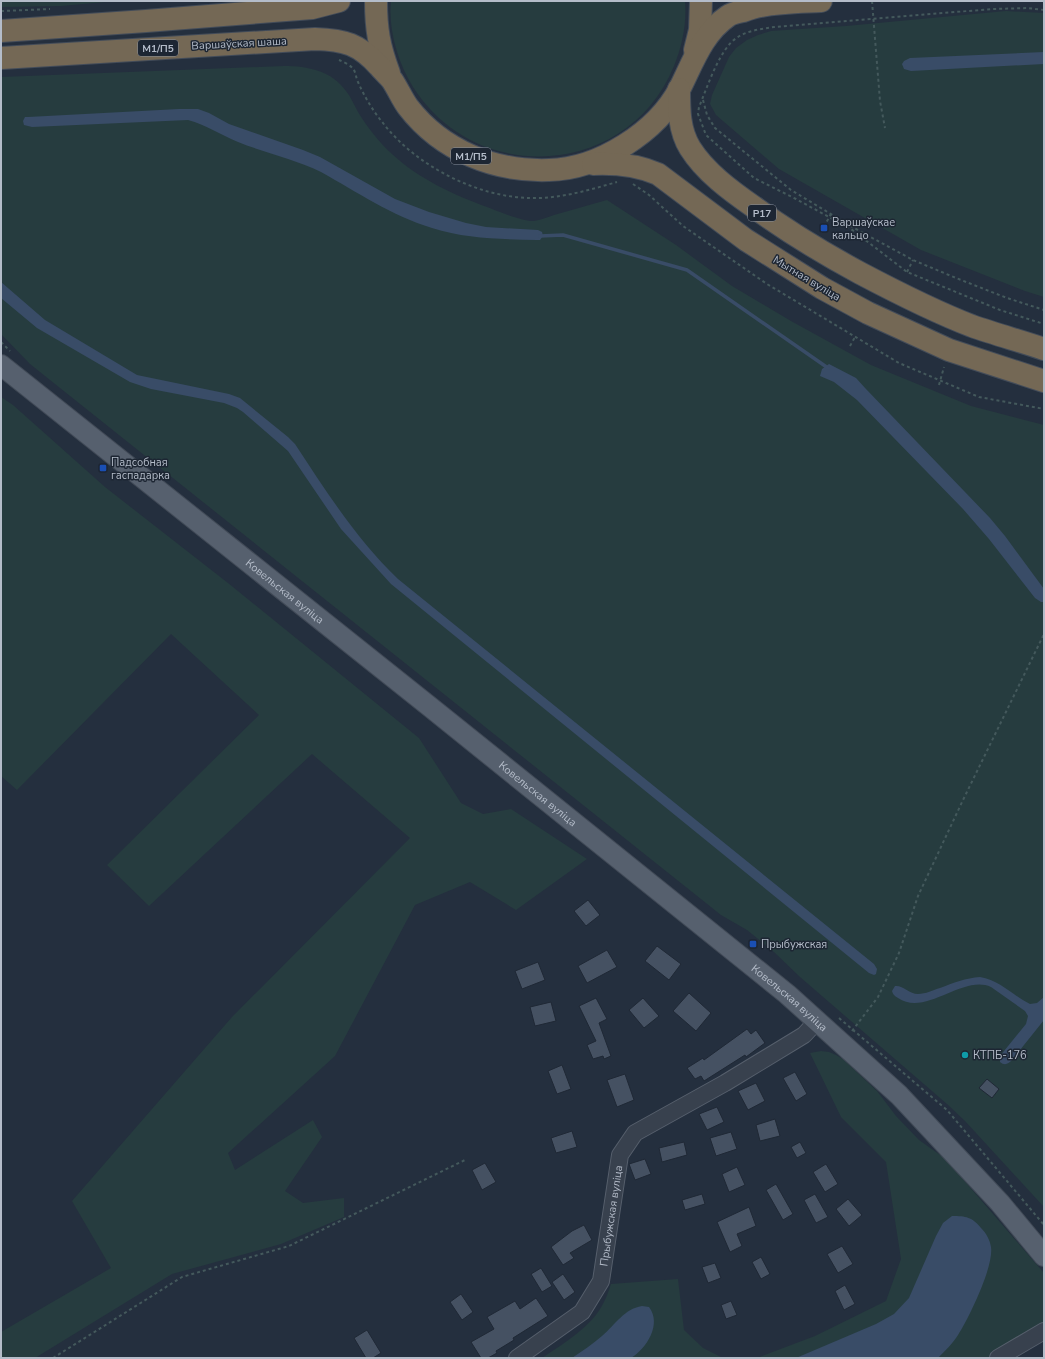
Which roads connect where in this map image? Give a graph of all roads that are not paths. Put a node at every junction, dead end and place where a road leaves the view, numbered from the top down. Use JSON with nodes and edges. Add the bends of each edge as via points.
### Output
{"nodes":[{"id":1,"x":339,"y":1,"type":"edge"},
{"id":2,"x":376,"y":1,"type":"edge"},
{"id":3,"x":701,"y":1,"type":"edge"},
{"id":4,"x":821,"y":1,"type":"edge"},
{"id":5,"x":1,"y":31,"type":"edge"},
{"id":6,"x":1,"y":58,"type":"edge"},
{"id":7,"x":692,"y":61,"type":"junction"},
{"id":8,"x":391,"y":79,"type":"junction"},
{"id":9,"x":679,"y":90,"type":"junction"},
{"id":10,"x":582,"y":165,"type":"junction"},
{"id":11,"x":1044,"y":349,"type":"edge"},
{"id":12,"x":1,"y":365,"type":"edge"},
{"id":13,"x":1044,"y":381,"type":"edge"},
{"id":14,"x":817,"y":1021,"type":"junction"},
{"id":15,"x":1044,"y":1256,"type":"edge"},
{"id":16,"x":1044,"y":1331,"type":"edge"},
{"id":17,"x":517,"y":1358,"type":"edge"},
{"id":18,"x":998,"y":1358,"type":"edge"}],
"edges":[{"from":1,"to":5,"type":"highway","via":[[304,9]]},
{"from":2,"to":8,"type":"highway","name":"Варшаўская шаша","number":"М1/П5","via":[[376,23],[381,52]]},
{"from":3,"to":7,"type":"highway","name":"Варшаўская шаша","number":"М1/П5","via":[[700,30]]},
{"from":4,"to":7,"type":"highway","name":"Варшаўская шаша","number":"М1/П5","via":[[761,6],[729,15],[711,32]]},
{"from":6,"to":8,"type":"highway","name":"Варшаўская шаша","number":"М1/П5","via":[[316,39],[335,40],[352,45],[368,54]]},
{"from":7,"to":9,"type":"highway","name":"Варшаўская шаша","number":"М1/П5"},
{"from":8,"to":10,"type":"highway","name":"Варшаўская шаша","number":"М1/П5","via":[[422,122],[458,150],[489,163],[519,170],[551,170]]},
{"from":9,"to":10,"type":"highway","name":"Варшаўская шаша","number":"М1/П5","via":[[661,115],[638,137],[612,154]]},
{"from":9,"to":11,"type":"highway","number":"Р17","via":[[682,132],[690,148],[715,176],[767,217],[814,248],[898,294],[972,326]]},
{"from":10,"to":13,"type":"highway","name":"Мытная вуліца","number":"Р17","via":[[633,166],[658,174],[746,240],[822,288],[868,313],[949,350]]},
{"from":12,"to":14,"type":"main road","name":"Ковельская вуліца","via":[[787,994]]},
{"from":14,"to":15,"type":"main road","name":"Ковельская вуліца","via":[[932,1128]]},
{"from":14,"to":17,"type":"street","name":"Прыбужская вуліца","via":[[804,1035],[636,1133],[620,1156],[601,1282],[582,1312]]},
{"from":16,"to":18,"type":"street"}]}
